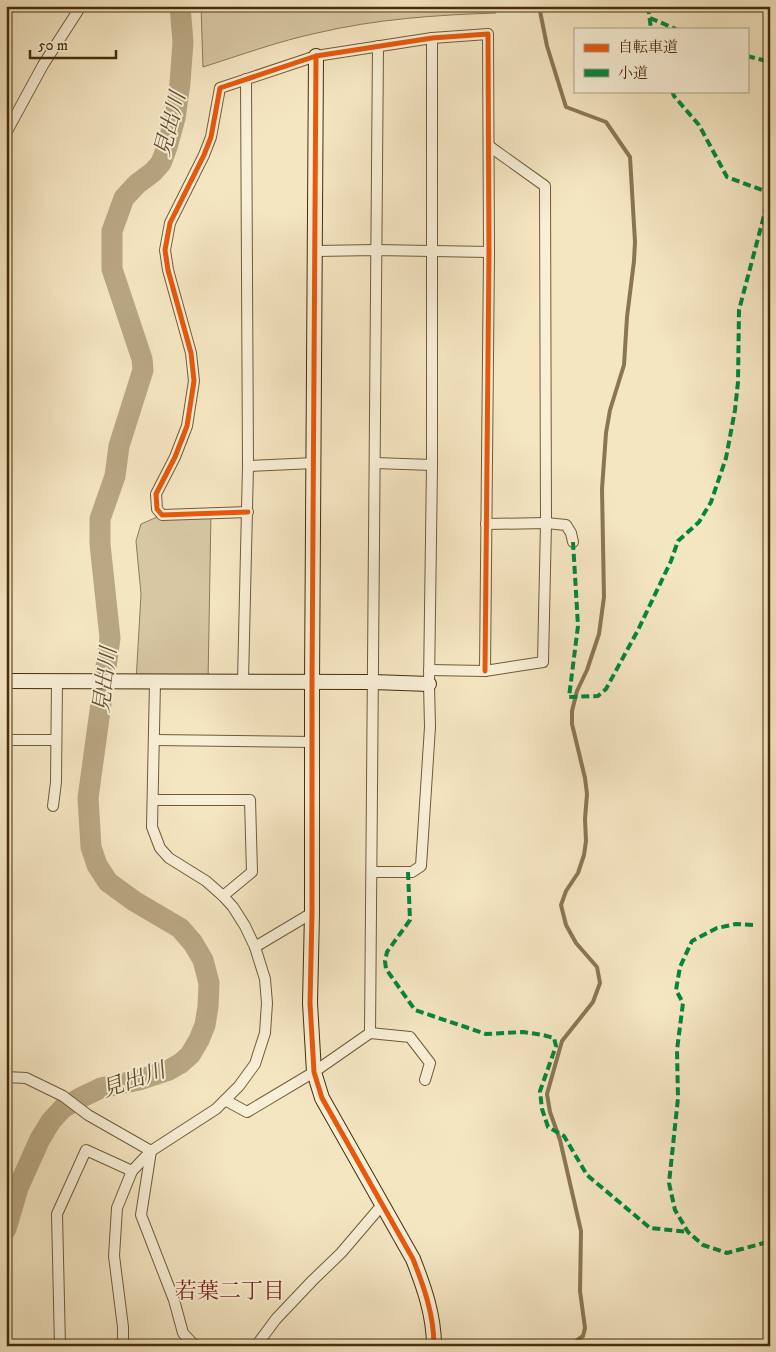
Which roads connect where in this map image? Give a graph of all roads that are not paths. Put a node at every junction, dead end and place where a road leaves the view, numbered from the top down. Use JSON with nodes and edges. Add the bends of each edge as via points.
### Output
{"nodes":[{"id":1,"x":81,"y":6,"type":"edge"},
{"id":2,"x":432,"y":38,"type":"junction"},
{"id":3,"x":378,"y":46,"type":"junction"},
{"id":4,"x":316,"y":56,"type":"junction"},
{"id":5,"x":246,"y":79,"type":"junction"},
{"id":6,"x":6,"y":133,"type":"edge"},
{"id":7,"x":489,"y":146,"type":"junction"},
{"id":8,"x":376,"y":250,"type":"junction"},
{"id":9,"x":432,"y":250,"type":"junction"},
{"id":10,"x":316,"y":251,"type":"junction"},
{"id":11,"x":489,"y":252,"type":"junction"},
{"id":12,"x":314,"y":463,"type":"junction"},
{"id":13,"x":374,"y":463,"type":"junction"},
{"id":14,"x":432,"y":465,"type":"junction"},
{"id":15,"x":248,"y":466,"type":"junction"},
{"id":16,"x":248,"y":512,"type":"junction"},
{"id":17,"x":546,"y":523,"type":"junction"},
{"id":18,"x":486,"y":524,"type":"junction"},
{"id":19,"x":573,"y":542,"type":"dead end"},
{"id":20,"x":485,"y":671,"type":"junction"},
{"id":21,"x":429,"y":677,"type":"junction"},
{"id":22,"x":6,"y":680,"type":"edge"},
{"id":23,"x":57,"y":681,"type":"junction"},
{"id":24,"x":243,"y":681,"type":"junction"},
{"id":25,"x":155,"y":682,"type":"junction"},
{"id":26,"x":312,"y":682,"type":"junction"},
{"id":27,"x":374,"y":682,"type":"junction"},
{"id":28,"x":6,"y":740,"type":"edge"},
{"id":29,"x":56,"y":740,"type":"junction"},
{"id":30,"x":154,"y":740,"type":"junction"},
{"id":31,"x":312,"y":742,"type":"junction"},
{"id":32,"x":153,"y":800,"type":"junction"},
{"id":33,"x":52,"y":806,"type":"dead end"},
{"id":34,"x":372,"y":872,"type":"junction"},
{"id":35,"x":223,"y":896,"type":"junction"},
{"id":36,"x":312,"y":913,"type":"junction"},
{"id":37,"x":255,"y":947,"type":"junction"},
{"id":38,"x":370,"y":1032,"type":"junction"},
{"id":39,"x":314,"y":1072,"type":"junction"},
{"id":40,"x":6,"y":1077,"type":"edge"},
{"id":41,"x":425,"y":1080,"type":"dead end"},
{"id":42,"x":225,"y":1100,"type":"junction"},
{"id":43,"x":151,"y":1151,"type":"junction"},
{"id":44,"x":132,"y":1170,"type":"junction"},
{"id":45,"x":382,"y":1206,"type":"junction"},
{"id":46,"x":60,"y":1346,"type":"edge"},
{"id":47,"x":123,"y":1346,"type":"edge"},
{"id":48,"x":195,"y":1346,"type":"edge"},
{"id":49,"x":256,"y":1346,"type":"edge"},
{"id":50,"x":434,"y":1346,"type":"edge"}],
"edges":[{"from":1,"to":6,"type":"street","via":[[43,65]]},
{"from":2,"to":3,"type":"street"},
{"from":2,"to":7,"type":"street","via":[[488,34]]},
{"from":2,"to":9,"type":"street"},
{"from":3,"to":4,"type":"street"},
{"from":3,"to":8,"type":"street"},
{"from":4,"to":5,"type":"street"},
{"from":4,"to":10,"type":"street"},
{"from":5,"to":15,"type":"street"},
{"from":5,"to":16,"type":"street","via":[[220,88],[208,146],[170,223],[166,250],[168,270],[191,353],[194,381],[187,426],[156,494],[156,508],[162,515]]},
{"from":7,"to":11,"type":"street"},
{"from":7,"to":17,"type":"street","via":[[545,186]]},
{"from":8,"to":9,"type":"street"},
{"from":8,"to":10,"type":"street"},
{"from":8,"to":13,"type":"street"},
{"from":9,"to":11,"type":"street"},
{"from":9,"to":14,"type":"street"},
{"from":10,"to":12,"type":"street"},
{"from":11,"to":18,"type":"street"},
{"from":12,"to":15,"type":"street"},
{"from":12,"to":26,"type":"street"},
{"from":13,"to":14,"type":"street"},
{"from":13,"to":27,"type":"street"},
{"from":14,"to":21,"type":"street"},
{"from":15,"to":16,"type":"street"},
{"from":16,"to":24,"type":"street"},
{"from":17,"to":18,"type":"street"},
{"from":17,"to":19,"type":"street","via":[[566,525]]},
{"from":17,"to":20,"type":"street","via":[[543,662]]},
{"from":18,"to":20,"type":"street"},
{"from":20,"to":21,"type":"street"},
{"from":21,"to":27,"type":"street"},
{"from":21,"to":34,"type":"street","via":[[430,726],[421,866],[412,872]]},
{"from":22,"to":23,"type":"street"},
{"from":23,"to":25,"type":"street"},
{"from":23,"to":29,"type":"street"},
{"from":24,"to":25,"type":"street"},
{"from":24,"to":26,"type":"street"},
{"from":25,"to":30,"type":"street"},
{"from":26,"to":27,"type":"street"},
{"from":26,"to":31,"type":"street"},
{"from":27,"to":34,"type":"street"},
{"from":28,"to":29,"type":"street"},
{"from":29,"to":33,"type":"street","via":[[56,782]]},
{"from":30,"to":31,"type":"street"},
{"from":30,"to":32,"type":"street"},
{"from":31,"to":36,"type":"street"},
{"from":32,"to":35,"type":"street","via":[[152,827],[160,848]]},
{"from":32,"to":35,"type":"street","via":[[250,800],[252,872]]},
{"from":34,"to":38,"type":"street"},
{"from":35,"to":37,"type":"street","via":[[245,926]]},
{"from":36,"to":37,"type":"street"},
{"from":36,"to":39,"type":"street","via":[[310,1003]]},
{"from":37,"to":42,"type":"street","via":[[265,979],[265,1033],[255,1064]]},
{"from":38,"to":39,"type":"street"},
{"from":38,"to":41,"type":"street","via":[[410,1037],[430,1062]]},
{"from":39,"to":42,"type":"street","via":[[247,1112]]},
{"from":39,"to":45,"type":"street","via":[[322,1098]]},
{"from":40,"to":43,"type":"street","via":[[26,1078],[63,1096],[88,1115]]},
{"from":42,"to":43,"type":"street"},
{"from":43,"to":44,"type":"street"},
{"from":43,"to":48,"type":"street","via":[[140,1215],[174,1300],[183,1333]]},
{"from":44,"to":46,"type":"street","via":[[86,1150],[57,1214]]},
{"from":44,"to":47,"type":"street","via":[[117,1208],[114,1256]]},
{"from":45,"to":49,"type":"street","via":[[276,1319]]},
{"from":45,"to":50,"type":"street","via":[[413,1259],[421,1280],[434,1328]]}]}
